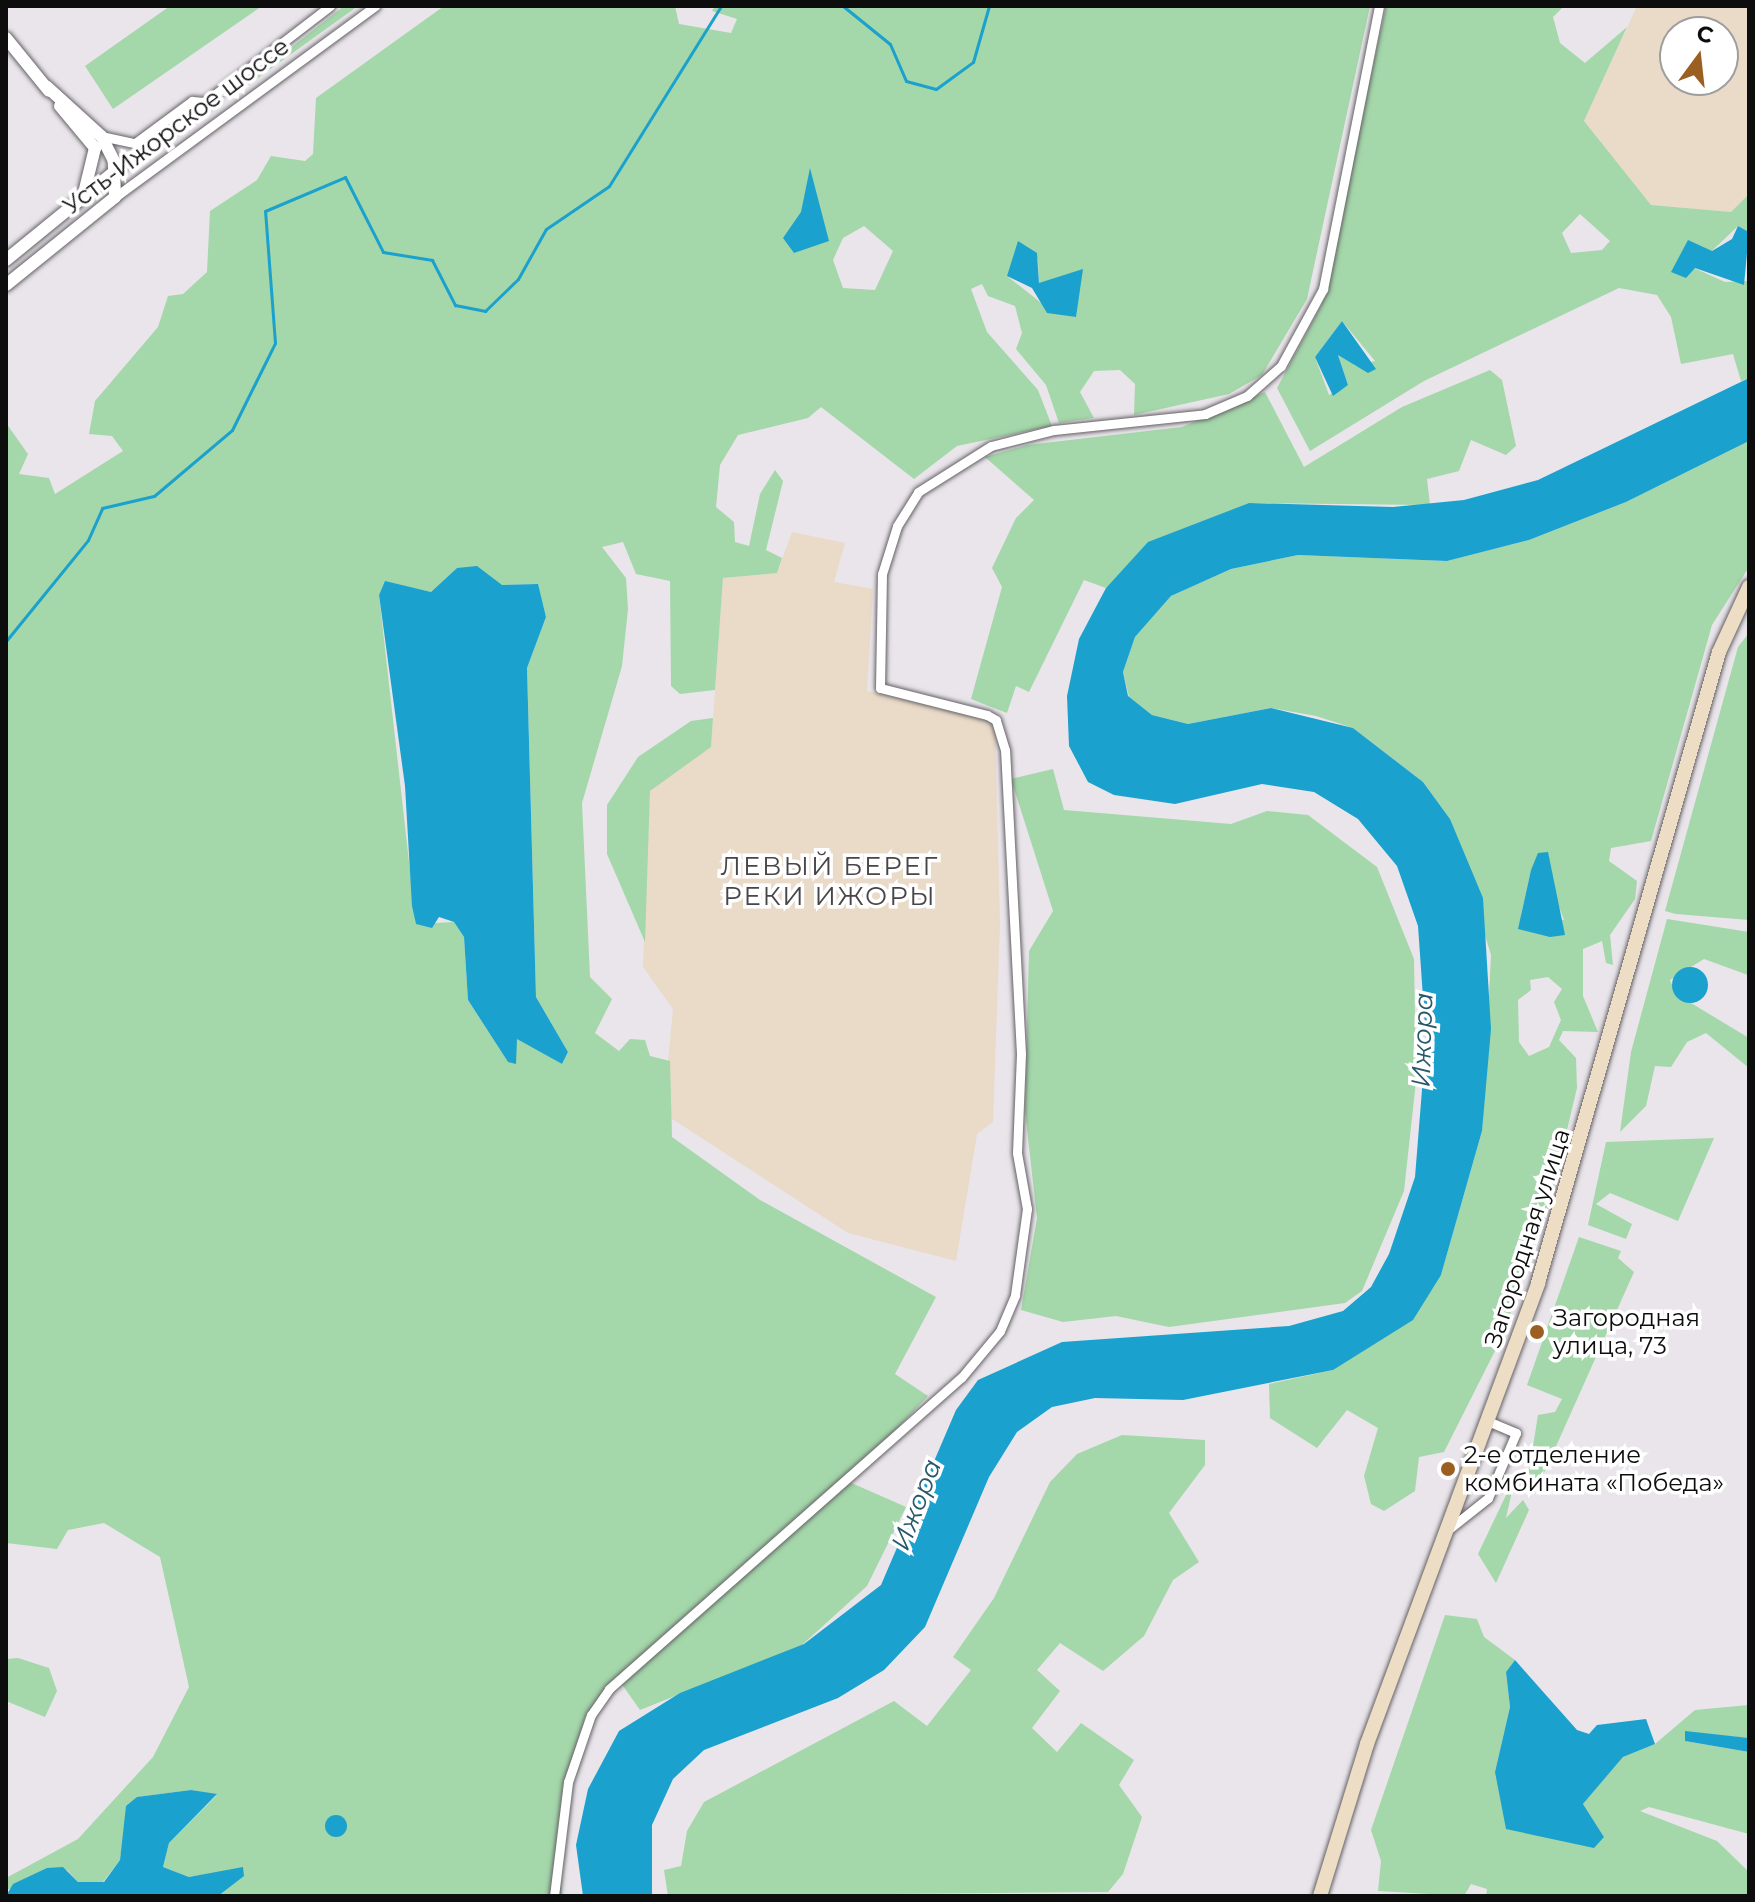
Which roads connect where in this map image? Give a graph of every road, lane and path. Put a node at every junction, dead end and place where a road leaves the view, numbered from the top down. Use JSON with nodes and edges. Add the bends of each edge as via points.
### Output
{"nodes":[{"id":1,"x":330,"y":6,"type":"edge"},
{"id":2,"x":375,"y":6,"type":"edge"},
{"id":3,"x":1379,"y":6,"type":"edge"},
{"id":4,"x":6,"y":38,"type":"edge"},
{"id":5,"x":46,"y":86,"type":"junction"},
{"id":6,"x":208,"y":102,"type":"junction"},
{"id":7,"x":101,"y":136,"type":"junction"},
{"id":8,"x":115,"y":171,"type":"junction"},
{"id":9,"x":84,"y":193,"type":"junction"},
{"id":10,"x":115,"y":197,"type":"junction"},
{"id":11,"x":6,"y":260,"type":"edge"},
{"id":12,"x":6,"y":285,"type":"edge"},
{"id":13,"x":1749,"y":587,"type":"edge"},
{"id":14,"x":1486,"y":1420,"type":"junction"},
{"id":15,"x":1443,"y":1533,"type":"junction"},
{"id":16,"x":554,"y":1896,"type":"edge"},
{"id":17,"x":1320,"y":1896,"type":"edge"}],
"edges":[{"from":1,"to":6,"type":"street","name":"Усть-Ижорское шоссе"},
{"from":2,"to":10,"type":"street","name":"Усть-Ижорское шоссе"},
{"from":3,"to":16,"type":"street","via":[[1323,289],[1281,366],[1247,396],[1205,414],[1054,430],[991,446],[918,492],[897,526],[882,574],[880,688],[987,715],[996,720],[1005,750],[1021,1054],[1017,1153],[1027,1209],[1015,1295],[1000,1331],[961,1378],[609,1689],[591,1715],[568,1782]]},
{"from":4,"to":5,"type":"street"},
{"from":5,"to":7,"type":"street"},
{"from":5,"to":9,"type":"street","via":[[95,148]]},
{"from":6,"to":7,"type":"street","name":"Усть-Ижорское шоссе","via":[[192,101],[135,143]]},
{"from":6,"to":8,"type":"street","name":"Усть-Ижорское шоссе"},
{"from":7,"to":8,"type":"street"},
{"from":8,"to":9,"type":"street","name":"Усть-Ижорское шоссе"},
{"from":8,"to":10,"type":"street"},
{"from":9,"to":11,"type":"street","name":"Усть-Ижорское шоссе"},
{"from":10,"to":12,"type":"street","name":"Усть-Ижорское шоссе"},
{"from":13,"to":14,"type":"main road","name":"Загородная улица","via":[[1719,652],[1568,1191]]},
{"from":14,"to":15,"type":"main road","name":"Загородная улица"},
{"from":14,"to":15,"type":"street","via":[[1516,1433],[1488,1498]]},
{"from":15,"to":17,"type":"main road","name":"Загородная улица"}]}
